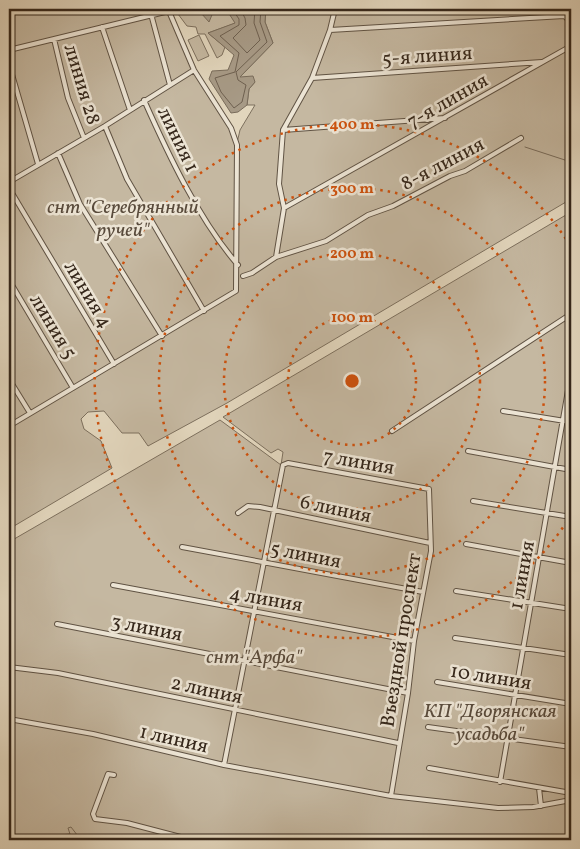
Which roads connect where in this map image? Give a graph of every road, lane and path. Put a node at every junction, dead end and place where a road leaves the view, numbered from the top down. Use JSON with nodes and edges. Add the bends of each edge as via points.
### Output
{"nodes":[{"id":1,"x":335,"y":9,"type":"edge"},
{"id":2,"x":558,"y":9,"type":"edge"},
{"id":3,"x":169,"y":10,"type":"edge"},
{"id":4,"x":151,"y":14,"type":"junction"},
{"id":5,"x":564,"y":16,"type":"junction"},
{"id":6,"x":571,"y":23,"type":"edge"},
{"id":7,"x":102,"y":27,"type":"junction"},
{"id":8,"x":330,"y":30,"type":"junction"},
{"id":9,"x":54,"y":39,"type":"junction"},
{"id":10,"x":571,"y":46,"type":"edge"},
{"id":11,"x":9,"y":50,"type":"edge"},
{"id":12,"x":543,"y":62,"type":"junction"},
{"id":13,"x":9,"y":64,"type":"edge"},
{"id":14,"x":517,"y":64,"type":"junction"},
{"id":15,"x":194,"y":70,"type":"junction"},
{"id":16,"x":518,"y":76,"type":"junction"},
{"id":17,"x":312,"y":78,"type":"junction"},
{"id":18,"x":170,"y":85,"type":"junction"},
{"id":19,"x":144,"y":100,"type":"junction"},
{"id":20,"x":130,"y":110,"type":"junction"},
{"id":21,"x":448,"y":118,"type":"junction"},
{"id":22,"x":105,"y":126,"type":"junction"},
{"id":23,"x":283,"y":130,"type":"junction"},
{"id":24,"x":84,"y":138,"type":"junction"},
{"id":25,"x":521,"y":138,"type":"dead end"},
{"id":26,"x":58,"y":153,"type":"junction"},
{"id":27,"x":38,"y":164,"type":"junction"},
{"id":28,"x":9,"y":182,"type":"edge"},
{"id":29,"x":9,"y":188,"type":"edge"},
{"id":30,"x":284,"y":208,"type":"junction"},
{"id":31,"x":276,"y":257,"type":"junction"},
{"id":32,"x":238,"y":265,"type":"junction"},
{"id":33,"x":242,"y":276,"type":"dead end"},
{"id":34,"x":9,"y":280,"type":"edge"},
{"id":35,"x":204,"y":311,"type":"junction"},
{"id":36,"x":571,"y":314,"type":"edge"},
{"id":37,"x":162,"y":336,"type":"junction"},
{"id":38,"x":114,"y":364,"type":"junction"},
{"id":39,"x":571,"y":374,"type":"edge"},
{"id":40,"x":9,"y":379,"type":"edge"},
{"id":41,"x":73,"y":388,"type":"junction"},
{"id":42,"x":503,"y":412,"type":"dead end"},
{"id":43,"x":30,"y":413,"type":"junction"},
{"id":44,"x":563,"y":421,"type":"junction"},
{"id":45,"x":571,"y":422,"type":"edge"},
{"id":46,"x":9,"y":426,"type":"edge"},
{"id":47,"x":392,"y":431,"type":"dead end"},
{"id":48,"x":468,"y":451,"type":"dead end"},
{"id":49,"x":555,"y":467,"type":"junction"},
{"id":50,"x":571,"y":470,"type":"edge"},
{"id":51,"x":429,"y":489,"type":"joint"},
{"id":52,"x":472,"y":501,"type":"dead end"},
{"id":53,"x":274,"y":510,"type":"junction"},
{"id":54,"x":238,"y":512,"type":"dead end"},
{"id":55,"x":547,"y":513,"type":"junction"},
{"id":56,"x":571,"y":517,"type":"edge"},
{"id":57,"x":430,"y":543,"type":"junction"},
{"id":58,"x":466,"y":544,"type":"dead end"},
{"id":59,"x":182,"y":547,"type":"dead end"},
{"id":60,"x":539,"y":557,"type":"junction"},
{"id":61,"x":264,"y":561,"type":"junction"},
{"id":62,"x":571,"y":564,"type":"edge"},
{"id":63,"x":114,"y":584,"type":"dead end"},
{"id":64,"x":456,"y":591,"type":"dead end"},
{"id":65,"x":423,"y":592,"type":"junction"},
{"id":66,"x":532,"y":602,"type":"junction"},
{"id":67,"x":571,"y":609,"type":"edge"},
{"id":68,"x":254,"y":612,"type":"junction"},
{"id":69,"x":56,"y":624,"type":"dead end"},
{"id":70,"x":455,"y":638,"type":"dead end"},
{"id":71,"x":414,"y":640,"type":"junction"},
{"id":72,"x":524,"y":646,"type":"junction"},
{"id":73,"x":571,"y":655,"type":"edge"},
{"id":74,"x":245,"y":662,"type":"junction"},
{"id":75,"x":9,"y":667,"type":"edge"},
{"id":76,"x":437,"y":682,"type":"dead end"},
{"id":77,"x":408,"y":693,"type":"junction"},
{"id":78,"x":516,"y":695,"type":"junction"},
{"id":79,"x":571,"y":704,"type":"edge"},
{"id":80,"x":234,"y":710,"type":"junction"},
{"id":81,"x":9,"y":719,"type":"edge"},
{"id":82,"x":428,"y":728,"type":"dead end"},
{"id":83,"x":507,"y":740,"type":"junction"},
{"id":84,"x":398,"y":743,"type":"junction"},
{"id":85,"x":571,"y":747,"type":"edge"},
{"id":86,"x":224,"y":765,"type":"junction"},
{"id":87,"x":429,"y":768,"type":"dead end"},
{"id":88,"x":114,"y":775,"type":"dead end"},
{"id":89,"x":500,"y":782,"type":"junction"},
{"id":90,"x":539,"y":788,"type":"junction"},
{"id":91,"x":571,"y":794,"type":"edge"},
{"id":92,"x":391,"y":796,"type":"junction"},
{"id":93,"x":571,"y":800,"type":"edge"},
{"id":94,"x":541,"y":806,"type":"junction"},
{"id":95,"x":192,"y":840,"type":"edge"}],
"edges":[{"from":1,"to":8,"type":"street"},
{"from":2,"to":5,"type":"street"},
{"from":3,"to":4,"type":"street"},
{"from":3,"to":15,"type":"street"},
{"from":4,"to":7,"type":"street"},
{"from":4,"to":18,"type":"street"},
{"from":5,"to":6,"type":"street"},
{"from":5,"to":8,"type":"street"},
{"from":7,"to":9,"type":"street"},
{"from":7,"to":20,"type":"street"},
{"from":8,"to":17,"type":"street"},
{"from":9,"to":11,"type":"street"},
{"from":9,"to":24,"type":"street","name":"линия 28","via":[[68,98]]},
{"from":10,"to":12,"type":"street","name":"7-я линия"},
{"from":12,"to":14,"type":"street","name":"5-я линия"},
{"from":12,"to":16,"type":"street","name":"7-я линия"},
{"from":13,"to":27,"type":"street"},
{"from":14,"to":16,"type":"street"},
{"from":14,"to":17,"type":"street","name":"5-я линия"},
{"from":15,"to":18,"type":"street"},
{"from":15,"to":32,"type":"street","via":[[232,128],[237,144]]},
{"from":16,"to":21,"type":"street","name":"7-я линия"},
{"from":17,"to":23,"type":"street"},
{"from":18,"to":19,"type":"street"},
{"from":19,"to":20,"type":"street"},
{"from":19,"to":32,"type":"street","name":"линия 1","via":[[181,178]]},
{"from":20,"to":22,"type":"street"},
{"from":21,"to":23,"type":"street"},
{"from":21,"to":30,"type":"street","name":"7-я линия"},
{"from":22,"to":24,"type":"street"},
{"from":22,"to":35,"type":"street","via":[[127,179]]},
{"from":23,"to":30,"type":"street","via":[[279,184]]},
{"from":24,"to":26,"type":"street"},
{"from":25,"to":31,"type":"street","name":"8-я линия","via":[[465,171],[368,215],[326,241]]},
{"from":26,"to":27,"type":"street"},
{"from":26,"to":37,"type":"street","via":[[80,204]]},
{"from":27,"to":28,"type":"street"},
{"from":29,"to":38,"type":"street","name":"линия 4"},
{"from":30,"to":31,"type":"street"},
{"from":31,"to":33,"type":"street","name":"8-я линия"},
{"from":32,"to":35,"type":"street","via":[[236,291]]},
{"from":34,"to":41,"type":"street","name":"линия 5"},
{"from":35,"to":37,"type":"street"},
{"from":36,"to":47,"type":"street"},
{"from":37,"to":38,"type":"street"},
{"from":38,"to":41,"type":"street"},
{"from":39,"to":44,"type":"street","name":"1 линия"},
{"from":40,"to":43,"type":"street"},
{"from":41,"to":43,"type":"street"},
{"from":42,"to":44,"type":"street"},
{"from":43,"to":46,"type":"street"},
{"from":44,"to":45,"type":"street"},
{"from":44,"to":49,"type":"street","name":"1 линия"},
{"from":48,"to":49,"type":"street"},
{"from":49,"to":50,"type":"street"},
{"from":49,"to":55,"type":"street","name":"1 линия"},
{"from":51,"to":53,"type":"street","name":"7 линия","via":[[288,463],[284,465]]},
{"from":51,"to":57,"type":"street","name":"Въездной проспект"},
{"from":52,"to":55,"type":"street"},
{"from":53,"to":54,"type":"street","name":"6 линия","via":[[248,506]]},
{"from":53,"to":57,"type":"street","name":"6 линия"},
{"from":53,"to":61,"type":"street"},
{"from":55,"to":56,"type":"street"},
{"from":55,"to":60,"type":"street","name":"1 линия"},
{"from":57,"to":65,"type":"street","name":"Въездной проспект"},
{"from":58,"to":60,"type":"street"},
{"from":59,"to":61,"type":"street","name":"5 линия"},
{"from":60,"to":62,"type":"street"},
{"from":60,"to":66,"type":"street","name":"1 линия"},
{"from":61,"to":65,"type":"street","name":"5 линия"},
{"from":61,"to":68,"type":"street"},
{"from":63,"to":68,"type":"street","name":"4 линия"},
{"from":64,"to":66,"type":"street"},
{"from":65,"to":71,"type":"street","name":"Въездной проспект"},
{"from":66,"to":67,"type":"street"},
{"from":66,"to":72,"type":"street","name":"1 линия"},
{"from":68,"to":71,"type":"street","name":"4 линия"},
{"from":68,"to":74,"type":"street"},
{"from":69,"to":74,"type":"street","name":"3 линия"},
{"from":70,"to":72,"type":"street"},
{"from":71,"to":77,"type":"street","name":"Въездной проспект"},
{"from":72,"to":73,"type":"street"},
{"from":72,"to":78,"type":"street","name":"1 линия"},
{"from":74,"to":77,"type":"street","name":"3 линия"},
{"from":74,"to":80,"type":"street"},
{"from":75,"to":80,"type":"street","name":"2 линия","via":[[58,673]]},
{"from":76,"to":78,"type":"street","name":"10 линия"},
{"from":77,"to":84,"type":"street","name":"Въездной проспект"},
{"from":78,"to":79,"type":"street","name":"10 линия"},
{"from":78,"to":83,"type":"street","name":"1 линия"},
{"from":80,"to":84,"type":"street","name":"2 линия"},
{"from":80,"to":86,"type":"street"},
{"from":81,"to":86,"type":"street","name":"1 линия","via":[[93,734]]},
{"from":82,"to":83,"type":"street"},
{"from":83,"to":85,"type":"street"},
{"from":83,"to":89,"type":"street","name":"1 линия"},
{"from":84,"to":92,"type":"street","name":"Въездной проспект"},
{"from":86,"to":92,"type":"street","name":"1 линия"},
{"from":87,"to":89,"type":"street"},
{"from":88,"to":95,"type":"street","via":[[108,774],[92,814],[95,819],[127,823]]},
{"from":89,"to":90,"type":"street"},
{"from":90,"to":91,"type":"street"},
{"from":90,"to":94,"type":"street"},
{"from":92,"to":94,"type":"street","name":"1 линия","via":[[498,808]]},
{"from":93,"to":94,"type":"street","name":"1 линия"}]}
